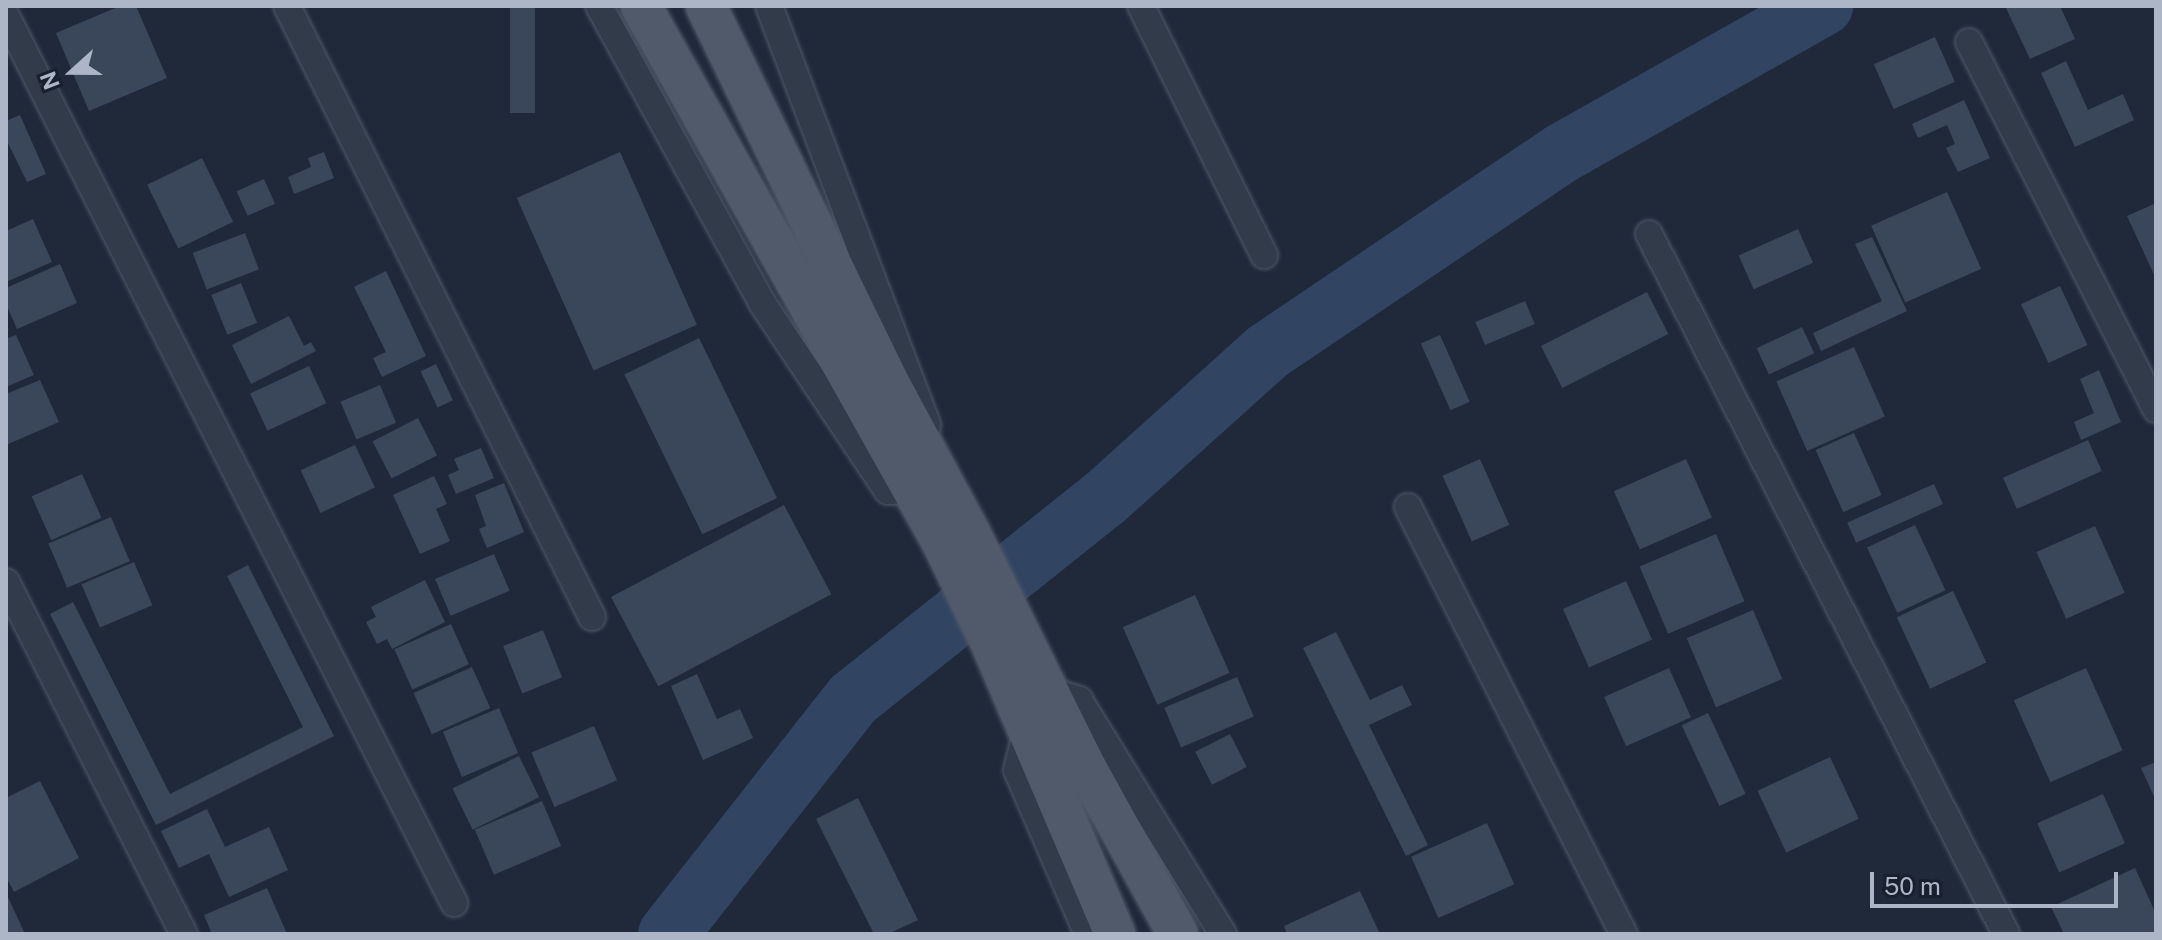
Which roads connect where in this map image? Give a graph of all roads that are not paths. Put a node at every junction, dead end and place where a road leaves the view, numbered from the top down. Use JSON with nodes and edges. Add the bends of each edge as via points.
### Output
{"nodes":[{"id":1,"x":287,"y":6,"type":"edge"},
{"id":2,"x":599,"y":6,"type":"edge"},
{"id":3,"x":641,"y":6,"type":"edge"},
{"id":4,"x":706,"y":6,"type":"edge"},
{"id":5,"x":769,"y":6,"type":"edge"},
{"id":6,"x":1141,"y":6,"type":"edge"},
{"id":7,"x":6,"y":16,"type":"edge"},
{"id":8,"x":1969,"y":42,"type":"dead end"},
{"id":9,"x":1649,"y":234,"type":"dead end"},
{"id":10,"x":1264,"y":255,"type":"dead end"},
{"id":11,"x":2156,"y":409,"type":"edge"},
{"id":12,"x":926,"y":485,"type":"junction"},
{"id":13,"x":1408,"y":507,"type":"dead end"},
{"id":14,"x":6,"y":582,"type":"edge"},
{"id":15,"x":592,"y":617,"type":"dead end"},
{"id":16,"x":1004,"y":637,"type":"junction"},
{"id":17,"x":1047,"y":690,"type":"junction"},
{"id":18,"x":1027,"y":730,"type":"junction"},
{"id":19,"x":454,"y":903,"type":"dead end"},
{"id":20,"x":184,"y":934,"type":"edge"},
{"id":21,"x":1088,"y":934,"type":"edge"},
{"id":22,"x":1115,"y":934,"type":"edge"},
{"id":23,"x":1178,"y":934,"type":"edge"},
{"id":24,"x":1223,"y":934,"type":"edge"},
{"id":25,"x":1624,"y":934,"type":"edge"},
{"id":26,"x":2006,"y":934,"type":"edge"}],
"edges":[{"from":1,"to":15,"type":"street"},
{"from":2,"to":12,"type":"street","via":[[762,303],[888,491]]},
{"from":3,"to":12,"type":"main road"},
{"from":4,"to":12,"type":"main road","via":[[887,379]]},
{"from":5,"to":12,"type":"street","via":[[921,403]]},
{"from":6,"to":10,"type":"street"},
{"from":7,"to":19,"type":"street"},
{"from":8,"to":11,"type":"street"},
{"from":9,"to":26,"type":"street"},
{"from":12,"to":16,"type":"main road"},
{"from":13,"to":25,"type":"street"},
{"from":14,"to":20,"type":"street"},
{"from":16,"to":17,"type":"main road"},
{"from":16,"to":18,"type":"main road"},
{"from":17,"to":23,"type":"main road"},
{"from":17,"to":24,"type":"street","via":[[1079,700]]},
{"from":18,"to":21,"type":"street","via":[[1017,770]]},
{"from":18,"to":22,"type":"main road"}]}
